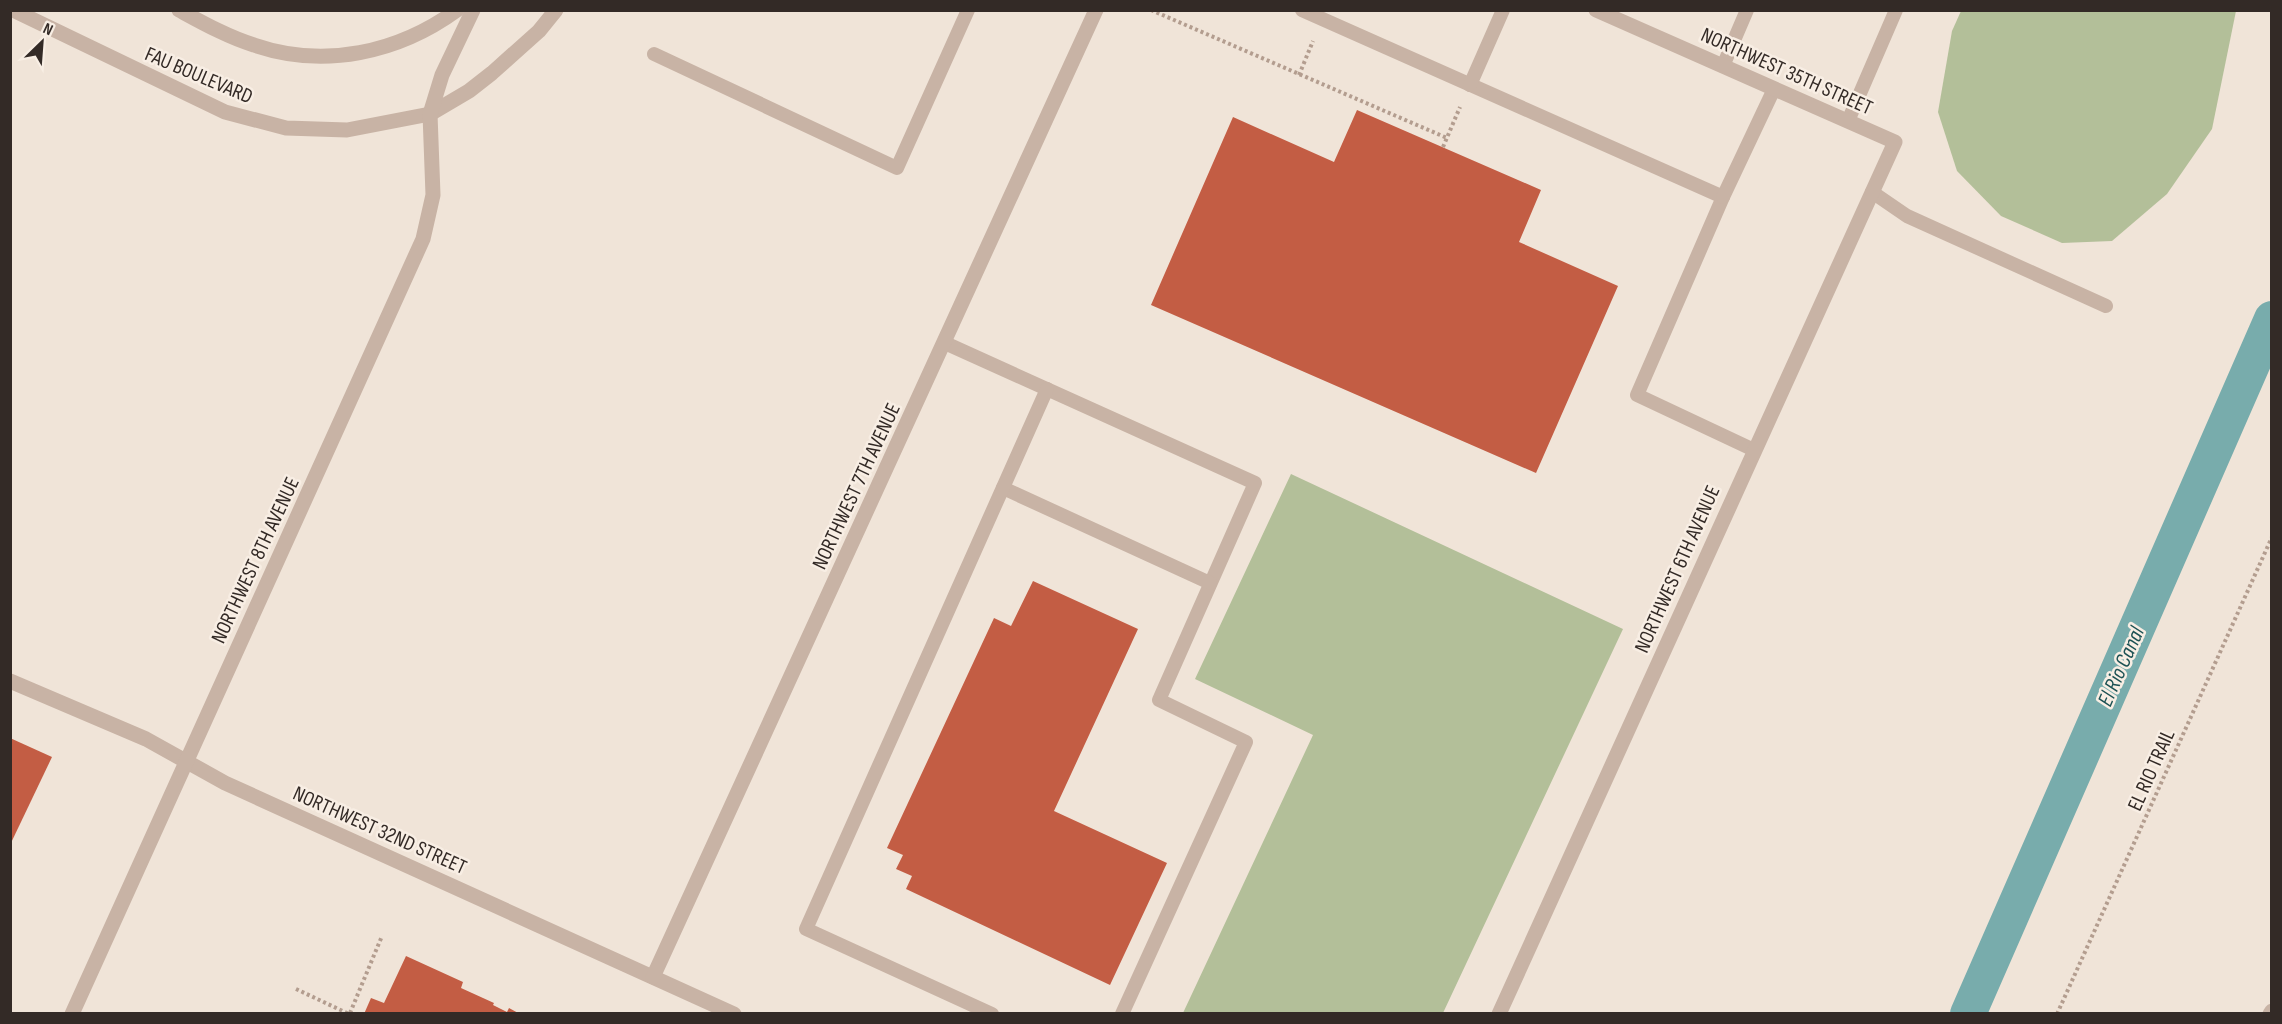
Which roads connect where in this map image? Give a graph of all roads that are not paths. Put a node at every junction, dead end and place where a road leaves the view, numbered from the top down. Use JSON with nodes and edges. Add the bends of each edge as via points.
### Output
{"nodes":[{"id":1,"x":13,"y":10,"type":"edge"},
{"id":2,"x":179,"y":10,"type":"edge"},
{"id":3,"x":457,"y":10,"type":"edge"},
{"id":4,"x":473,"y":10,"type":"edge"},
{"id":5,"x":556,"y":10,"type":"edge"},
{"id":6,"x":968,"y":10,"type":"edge"},
{"id":7,"x":1096,"y":10,"type":"edge"},
{"id":8,"x":1302,"y":10,"type":"edge"},
{"id":9,"x":1503,"y":10,"type":"edge"},
{"id":10,"x":1596,"y":10,"type":"edge"},
{"id":11,"x":1747,"y":10,"type":"edge"},
{"id":12,"x":1896,"y":10,"type":"edge"},
{"id":13,"x":654,"y":54,"type":"dead end"},
{"id":14,"x":1723,"y":66,"type":"junction"},
{"id":15,"x":1470,"y":85,"type":"junction"},
{"id":16,"x":1774,"y":89,"type":"junction"},
{"id":17,"x":430,"y":114,"type":"junction"},
{"id":18,"x":1848,"y":121,"type":"junction"},
{"id":19,"x":1895,"y":142,"type":"joint"},
{"id":20,"x":1872,"y":192,"type":"junction"},
{"id":21,"x":1723,"y":197,"type":"junction"},
{"id":22,"x":2106,"y":306,"type":"dead end"},
{"id":23,"x":945,"y":343,"type":"junction"},
{"id":24,"x":1047,"y":389,"type":"junction"},
{"id":25,"x":1755,"y":450,"type":"junction"},
{"id":26,"x":1003,"y":488,"type":"junction"},
{"id":27,"x":1210,"y":583,"type":"junction"},
{"id":28,"x":10,"y":681,"type":"edge"},
{"id":29,"x":186,"y":762,"type":"junction"},
{"id":30,"x":653,"y":977,"type":"junction"},
{"id":31,"x":72,"y":1014,"type":"edge"},
{"id":32,"x":734,"y":1014,"type":"edge"},
{"id":33,"x":992,"y":1014,"type":"edge"},
{"id":34,"x":1122,"y":1014,"type":"edge"},
{"id":35,"x":1499,"y":1014,"type":"edge"}],
"edges":[{"from":1,"to":17,"type":"street","name":"FAU BOULEVARD","via":[[200,102],[257,122],[286,128],[347,130]]},
{"from":2,"to":3,"type":"street","via":[[255,46],[316,57],[375,51],[410,39]]},
{"from":4,"to":17,"type":"street","name":"NORTHWEST 8TH AVENUE","via":[[442,75]]},
{"from":5,"to":17,"type":"street","name":"FAU BOULEVARD","via":[[539,31],[492,73]]},
{"from":6,"to":13,"type":"lane","via":[[897,168]]},
{"from":7,"to":23,"type":"street","name":"NORTHWEST 7TH AVENUE"},
{"from":8,"to":15,"type":"lane"},
{"from":9,"to":15,"type":"lane"},
{"from":10,"to":14,"type":"street","name":"NORTHWEST 35TH STREET"},
{"from":11,"to":14,"type":"lane"},
{"from":12,"to":18,"type":"lane"},
{"from":14,"to":16,"type":"street","name":"NORTHWEST 35TH STREET"},
{"from":15,"to":21,"type":"lane"},
{"from":16,"to":18,"type":"street","name":"NORTHWEST 35TH STREET"},
{"from":16,"to":21,"type":"lane"},
{"from":17,"to":29,"type":"street","name":"NORTHWEST 8TH AVENUE","via":[[433,195],[423,239]]},
{"from":18,"to":19,"type":"street","name":"NORTHWEST 35TH STREET"},
{"from":19,"to":20,"type":"street","name":"NORTHWEST 6TH AVENUE"},
{"from":20,"to":22,"type":"lane","via":[[1907,216]]},
{"from":20,"to":25,"type":"street","name":"NORTHWEST 6TH AVENUE"},
{"from":21,"to":25,"type":"lane","via":[[1637,396]]},
{"from":23,"to":24,"type":"lane"},
{"from":23,"to":30,"type":"street","name":"NORTHWEST 7TH AVENUE"},
{"from":24,"to":26,"type":"lane"},
{"from":24,"to":27,"type":"lane","via":[[1255,483]]},
{"from":25,"to":35,"type":"street","name":"NORTHWEST 6TH AVENUE"},
{"from":26,"to":27,"type":"lane"},
{"from":26,"to":33,"type":"lane","via":[[806,929]]},
{"from":27,"to":34,"type":"lane","via":[[1159,700],[1246,742]]},
{"from":28,"to":29,"type":"street","name":"NORTHWEST 32ND STREET","via":[[146,739]]},
{"from":29,"to":30,"type":"street","name":"NORTHWEST 32ND STREET"},
{"from":29,"to":31,"type":"street","name":"NORTHWEST 8TH AVENUE"},
{"from":30,"to":32,"type":"street","name":"NORTHWEST 32ND STREET"}]}
